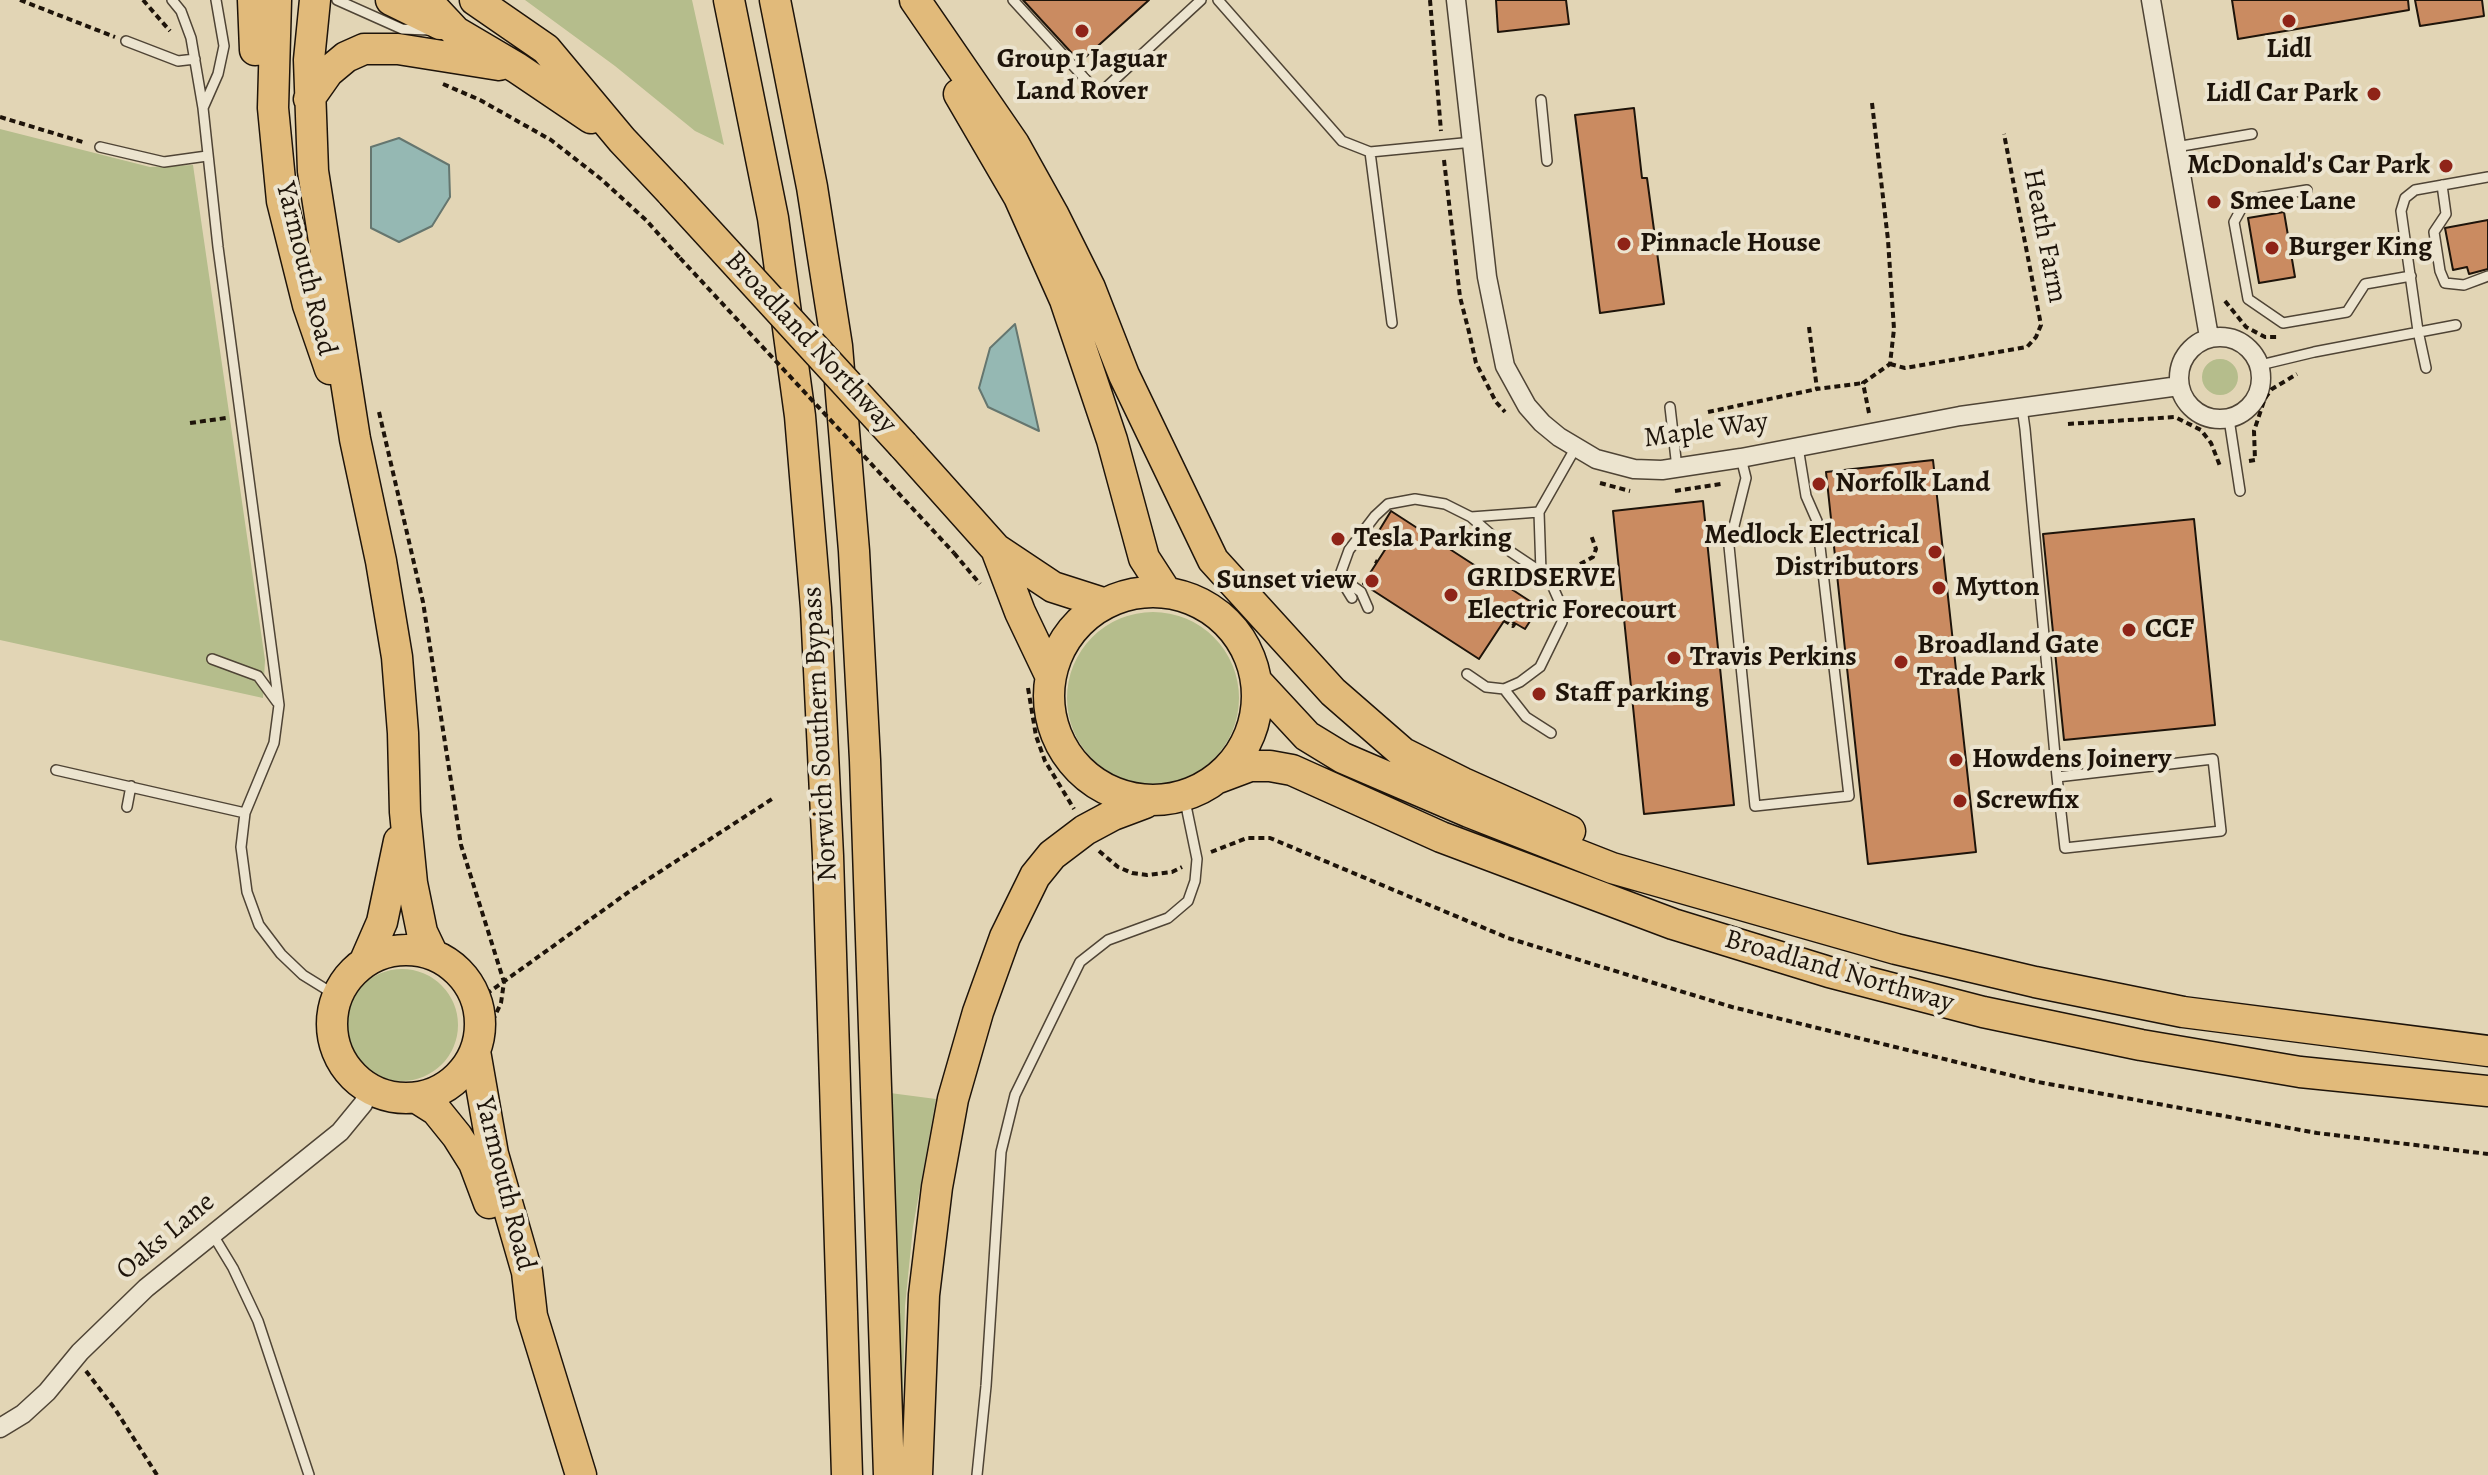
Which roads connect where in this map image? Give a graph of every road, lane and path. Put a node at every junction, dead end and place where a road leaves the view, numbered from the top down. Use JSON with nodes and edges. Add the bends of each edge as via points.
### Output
{"nodes":[{"id":1,"x":20,"y":0,"type":"edge"},
{"id":2,"x":143,"y":0,"type":"edge"},
{"id":3,"x":172,"y":0,"type":"edge"},
{"id":4,"x":216,"y":0,"type":"edge"},
{"id":5,"x":253,"y":0,"type":"edge"},
{"id":6,"x":276,"y":0,"type":"edge"},
{"id":7,"x":297,"y":0,"type":"edge"},
{"id":8,"x":315,"y":0,"type":"edge"},
{"id":9,"x":337,"y":0,"type":"edge"},
{"id":10,"x":391,"y":0,"type":"edge"},
{"id":11,"x":426,"y":0,"type":"edge"},
{"id":12,"x":475,"y":0,"type":"edge"},
{"id":13,"x":729,"y":0,"type":"edge"},
{"id":14,"x":775,"y":0,"type":"edge"},
{"id":15,"x":902,"y":0,"type":"edge"},
{"id":16,"x":915,"y":0,"type":"edge"},
{"id":17,"x":1013,"y":0,"type":"edge"},
{"id":18,"x":1201,"y":0,"type":"edge"},
{"id":19,"x":1218,"y":0,"type":"edge"},
{"id":20,"x":1430,"y":0,"type":"edge"},
{"id":21,"x":1456,"y":0,"type":"edge"},
{"id":22,"x":2151,"y":0,"type":"edge"},
{"id":23,"x":456,"y":32,"type":"junction"},
{"id":24,"x":126,"y":41,"type":"joint"},
{"id":25,"x":195,"y":59,"type":"junction"},
{"id":26,"x":178,"y":61,"type":"junction"},
{"id":27,"x":517,"y":68,"type":"junction"},
{"id":28,"x":437,"y":82,"type":"dead end"},
{"id":29,"x":309,"y":99,"type":"junction"},
{"id":30,"x":1541,"y":100,"type":"dead end"},
{"id":31,"x":1439,"y":101,"type":"dead end"},
{"id":32,"x":1872,"y":103,"type":"dead end"},
{"id":33,"x":203,"y":108,"type":"junction"},
{"id":34,"x":0,"y":117,"type":"edge"},
{"id":35,"x":2004,"y":134,"type":"dead end"},
{"id":36,"x":2252,"y":134,"type":"dead end"},
{"id":37,"x":622,"y":140,"type":"junction"},
{"id":38,"x":1473,"y":142,"type":"junction"},
{"id":39,"x":100,"y":147,"type":"joint"},
{"id":40,"x":2176,"y":147,"type":"junction"},
{"id":41,"x":1370,"y":152,"type":"junction"},
{"id":42,"x":207,"y":156,"type":"junction"},
{"id":43,"x":1547,"y":161,"type":"dead end"},
{"id":44,"x":2488,"y":177,"type":"edge"},
{"id":45,"x":2442,"y":185,"type":"junction"},
{"id":46,"x":2307,"y":190,"type":"dead end"},
{"id":47,"x":282,"y":201,"type":"junction"},
{"id":48,"x":2411,"y":276,"type":"junction"},
{"id":49,"x":2488,"y":276,"type":"edge"},
{"id":50,"x":2222,"y":293,"type":"dead end"},
{"id":51,"x":1392,"y":323,"type":"dead end"},
{"id":52,"x":2456,"y":325,"type":"dead end"},
{"id":53,"x":1809,"y":327,"type":"dead end"},
{"id":54,"x":2418,"y":331,"type":"junction"},
{"id":55,"x":2209,"y":337,"type":"junction"},
{"id":56,"x":2285,"y":337,"type":"dead end"},
{"id":57,"x":1890,"y":364,"type":"junction"},
{"id":58,"x":2260,"y":365,"type":"junction"},
{"id":59,"x":2426,"y":368,"type":"dead end"},
{"id":60,"x":2306,"y":372,"type":"dead end"},
{"id":61,"x":1863,"y":383,"type":"junction"},
{"id":62,"x":2179,"y":386,"type":"junction"},
{"id":63,"x":1817,"y":389,"type":"junction"},
{"id":64,"x":376,"y":404,"type":"dead end"},
{"id":65,"x":1670,"y":407,"type":"dead end"},
{"id":66,"x":2022,"y":408,"type":"junction"},
{"id":67,"x":1708,"y":412,"type":"dead end"},
{"id":68,"x":241,"y":417,"type":"junction"},
{"id":69,"x":2229,"y":419,"type":"junction"},
{"id":70,"x":190,"y":423,"type":"dead end"},
{"id":71,"x":2055,"y":425,"type":"dead end"},
{"id":72,"x":1873,"y":431,"type":"junction"},
{"id":73,"x":355,"y":439,"type":"junction"},
{"id":74,"x":1798,"y":446,"type":"junction"},
{"id":75,"x":1576,"y":447,"type":"junction"},
{"id":76,"x":1741,"y":458,"type":"junction"},
{"id":77,"x":2255,"y":460,"type":"dead end"},
{"id":78,"x":2218,"y":467,"type":"dead end"},
{"id":79,"x":1677,"y":468,"type":"junction"},
{"id":80,"x":2240,"y":491,"type":"dead end"},
{"id":81,"x":1539,"y":512,"type":"junction"},
{"id":82,"x":1471,"y":517,"type":"junction"},
{"id":83,"x":1591,"y":535,"type":"dead end"},
{"id":84,"x":996,"y":549,"type":"junction"},
{"id":85,"x":954,"y":553,"type":"dead end"},
{"id":86,"x":1580,"y":564,"type":"dead end"},
{"id":87,"x":1541,"y":572,"type":"junction"},
{"id":88,"x":1342,"y":578,"type":"junction"},
{"id":89,"x":1166,"y":592,"type":"junction"},
{"id":90,"x":1352,"y":598,"type":"dead end"},
{"id":91,"x":1103,"y":603,"type":"junction"},
{"id":92,"x":1368,"y":608,"type":"dead end"},
{"id":93,"x":1504,"y":620,"type":"dead end"},
{"id":94,"x":1515,"y":623,"type":"dead end"},
{"id":95,"x":212,"y":659,"type":"dead end"},
{"id":96,"x":1467,"y":674,"type":"dead end"},
{"id":97,"x":1050,"y":675,"type":"junction"},
{"id":98,"x":1256,"y":681,"type":"junction"},
{"id":99,"x":1504,"y":689,"type":"junction"},
{"id":100,"x":279,"y":705,"type":"junction"},
{"id":101,"x":1551,"y":733,"type":"dead end"},
{"id":102,"x":56,"y":770,"type":"dead end"},
{"id":103,"x":2057,"y":777,"type":"junction"},
{"id":104,"x":1218,"y":778,"type":"junction"},
{"id":105,"x":131,"y":786,"type":"junction"},
{"id":106,"x":1184,"y":796,"type":"junction"},
{"id":107,"x":772,"y":799,"type":"dead end"},
{"id":108,"x":1145,"y":803,"type":"junction"},
{"id":109,"x":127,"y":807,"type":"dead end"},
{"id":110,"x":405,"y":812,"type":"junction"},
{"id":111,"x":245,"y":813,"type":"junction"},
{"id":112,"x":1078,"y":817,"type":"junction"},
{"id":113,"x":1197,"y":859,"type":"junction"},
{"id":114,"x":1753,"y":907,"type":"junction"},
{"id":115,"x":432,"y":953,"type":"junction"},
{"id":116,"x":365,"y":961,"type":"junction"},
{"id":117,"x":504,"y":982,"type":"junction"},
{"id":118,"x":337,"y":996,"type":"junction"},
{"id":119,"x":478,"y":1000,"type":"junction"},
{"id":120,"x":2433,"y":1044,"type":"junction"},
{"id":121,"x":2488,"y":1045,"type":"edge"},
{"id":122,"x":475,"y":1051,"type":"junction"},
{"id":123,"x":2488,"y":1051,"type":"edge"},
{"id":124,"x":369,"y":1091,"type":"junction"},
{"id":125,"x":2488,"y":1091,"type":"edge"},
{"id":126,"x":417,"y":1098,"type":"junction"},
{"id":127,"x":2488,"y":1154,"type":"edge"},
{"id":128,"x":213,"y":1235,"type":"junction"},
{"id":129,"x":532,"y":1316,"type":"junction"},
{"id":130,"x":76,"y":1357,"type":"junction"},
{"id":131,"x":0,"y":1428,"type":"edge"},
{"id":132,"x":157,"y":1475,"type":"edge"},
{"id":133,"x":309,"y":1475,"type":"edge"},
{"id":134,"x":581,"y":1475,"type":"edge"},
{"id":135,"x":847,"y":1475,"type":"edge"},
{"id":136,"x":889,"y":1475,"type":"edge"},
{"id":137,"x":917,"y":1475,"type":"edge"},
{"id":138,"x":977,"y":1475,"type":"edge"}],
"edges":[{"from":1,"to":24,"type":"path"},
{"from":2,"to":26,"type":"path","via":[[173,36]]},
{"from":3,"to":25,"type":"lane","via":[[181,11]]},
{"from":4,"to":33,"type":"lane","via":[[224,46]]},
{"from":5,"to":47,"type":"highway","via":[[259,115]]},
{"from":6,"to":47,"type":"highway","name":"Yarmouth Road","via":[[273,108]]},
{"from":7,"to":47,"type":"highway","via":[[290,40]]},
{"from":8,"to":29,"type":"highway","name":"Yarmouth Road"},
{"from":9,"to":23,"type":"lane","via":[[402,29]]},
{"from":10,"to":23,"type":"highway"},
{"from":11,"to":23,"type":"highway","name":"Broadland Northway"},
{"from":12,"to":37,"type":"highway","name":"Broadland Northway","via":[[546,49]]},
{"from":13,"to":135,"type":"highway","name":"Norwich Southern Bypass","via":[[773,218],[800,416],[816,608]]},
{"from":14,"to":136,"type":"highway","name":"Norwich Southern Bypass","via":[[837,346],[853,536]]},
{"from":15,"to":89,"type":"highway","via":[[1019,197],[1065,300],[1144,558]]},
{"from":16,"to":114,"type":"highway","via":[[1014,144],[1053,214],[1213,560],[1333,692],[1403,753],[1590,840]]},
{"from":17,"to":18,"type":"lane","via":[[1099,94]]},
{"from":19,"to":41,"type":"lane","via":[[1342,141]]},
{"from":20,"to":31,"type":"path"},
{"from":21,"to":38,"type":"street","name":"Maple Way"},
{"from":22,"to":40,"type":"street"},
{"from":23,"to":27,"type":"highway","name":"Broadland Northway"},
{"from":24,"to":26,"type":"lane"},
{"from":25,"to":26,"type":"lane"},
{"from":25,"to":33,"type":"lane"},
{"from":27,"to":29,"type":"highway","name":"Broadland Northway","via":[[398,49],[364,49],[328,72]]},
{"from":27,"to":37,"type":"highway","name":"Broadland Northway"},
{"from":28,"to":85,"type":"path","bridge":true,"via":[[551,140],[612,189]]},
{"from":29,"to":73,"type":"highway","name":"Yarmouth Road","via":[[313,171]]},
{"from":30,"to":43,"type":"lane"},
{"from":32,"to":57,"type":"path","via":[[1888,240],[1894,329]]},
{"from":33,"to":42,"type":"lane"},
{"from":34,"to":39,"type":"path"},
{"from":35,"to":57,"type":"path","name":"Heath Farm","via":[[2041,325],[2036,337],[2027,347],[1905,368]]},
{"from":36,"to":40,"type":"lane"},
{"from":37,"to":84,"type":"highway","name":"Broadland Northway","bridge":true},
{"from":38,"to":41,"type":"lane"},
{"from":38,"to":75,"type":"street","name":"Maple Way","via":[[1487,277],[1505,366],[1527,406]]},
{"from":39,"to":42,"type":"lane","via":[[164,162]]},
{"from":40,"to":55,"type":"street"},
{"from":41,"to":51,"type":"lane"},
{"from":42,"to":68,"type":"lane"},
{"from":44,"to":45,"type":"lane"},
{"from":45,"to":48,"type":"lane","via":[[2415,190],[2405,198],[2401,211]]},
{"from":45,"to":49,"type":"lane","via":[[2446,214],[2434,232],[2445,283],[2464,285]]},
{"from":46,"to":48,"type":"lane","via":[[2246,200],[2234,222],[2248,299],[2283,323],[2347,312],[2365,284]]},
{"from":47,"to":73,"type":"highway","name":"Yarmouth Road","via":[[308,305]]},
{"from":48,"to":54,"type":"lane"},
{"from":50,"to":56,"type":"path","via":[[2246,327],[2265,337]]},
{"from":52,"to":54,"type":"lane"},
{"from":53,"to":63,"type":"path"},
{"from":54,"to":58,"type":"lane"},
{"from":54,"to":59,"type":"lane"},
{"from":55,"to":58,"type":"street","via":[[2240,341]]},
{"from":55,"to":62,"type":"street","via":[[2184,356]]},
{"from":57,"to":61,"type":"path"},
{"from":58,"to":69,"type":"street","via":[[2259,392],[2252,404]]},
{"from":60,"to":77,"type":"path","via":[[2265,398],[2254,431]]},
{"from":61,"to":63,"type":"path"},
{"from":61,"to":72,"type":"path"},
{"from":62,"to":66,"type":"street","name":"Maple Way"},
{"from":62,"to":69,"type":"street","via":[[2192,409]]},
{"from":63,"to":67,"type":"path"},
{"from":64,"to":117,"type":"path","via":[[423,602],[461,845]]},
{"from":65,"to":79,"type":"lane"},
{"from":66,"to":72,"type":"street","name":"Maple Way"},
{"from":66,"to":103,"type":"lane"},
{"from":68,"to":70,"type":"path"},
{"from":68,"to":100,"type":"lane"},
{"from":69,"to":80,"type":"lane"},
{"from":71,"to":78,"type":"path","via":[[2175,417],[2201,430]]},
{"from":72,"to":74,"type":"street","name":"Maple Way"},
{"from":73,"to":110,"type":"highway","name":"Yarmouth Road","via":[[397,657]]},
{"from":74,"to":76,"type":"street","name":"Maple Way"},
{"from":74,"to":76,"type":"lane","via":[[1806,496],[1817,521],[1849,796],[1755,806],[1729,546],[1746,478]]},
{"from":75,"to":79,"type":"street","name":"Maple Way","via":[[1596,459],[1634,469]]},
{"from":75,"to":81,"type":"lane"},
{"from":76,"to":79,"type":"street","name":"Maple Way"},
{"from":81,"to":82,"type":"lane"},
{"from":81,"to":87,"type":"lane"},
{"from":82,"to":87,"type":"lane"},
{"from":82,"to":88,"type":"lane","via":[[1445,504],[1415,499],[1388,504],[1349,550]]},
{"from":83,"to":86,"type":"path","via":[[1593,557]]},
{"from":84,"to":91,"type":"highway","name":"Broadland Northway","via":[[1053,587]]},
{"from":84,"to":97,"type":"highway","name":"Broadland Northway"},
{"from":87,"to":99,"type":"lane","via":[[1560,603],[1562,622],[1540,667]]},
{"from":88,"to":90,"type":"lane"},
{"from":88,"to":92,"type":"lane","via":[[1361,592]]},
{"from":89,"to":91,"type":"highway","via":[[1144,591]]},
{"from":89,"to":98,"type":"highway","via":[[1188,597],[1226,621],[1241,638]]},
{"from":91,"to":97,"type":"highway","via":[[1069,633]]},
{"from":93,"to":94,"type":"path"},
{"from":95,"to":100,"type":"lane","via":[[258,676]]},
{"from":96,"to":99,"type":"lane","via":[[1486,687]]},
{"from":97,"to":108,"type":"highway","via":[[1048,703],[1067,755],[1109,791]]},
{"from":98,"to":104,"type":"highway","via":[[1255,717],[1242,751]]},
{"from":98,"to":114,"type":"highway","name":"Broadland Northway","via":[[1307,736],[1343,758],[1612,868]]},
{"from":99,"to":101,"type":"lane","via":[[1526,717]]},
{"from":100,"to":111,"type":"lane","via":[[274,743]]},
{"from":102,"to":105,"type":"lane"},
{"from":103,"to":103,"type":"lane","via":[[2065,848],[2221,831],[2213,759]]},
{"from":104,"to":106,"type":"highway"},
{"from":104,"to":125,"type":"highway","name":"Broadland Northway","via":[[1250,766],[1292,770],[1441,837],[1673,924],[1983,1012],[2300,1072]]},
{"from":105,"to":109,"type":"lane"},
{"from":105,"to":111,"type":"lane"},
{"from":106,"to":108,"type":"highway"},
{"from":106,"to":113,"type":"lane"},
{"from":107,"to":117,"type":"path","via":[[630,891]]},
{"from":108,"to":112,"type":"highway","via":[[1113,815]]},
{"from":110,"to":115,"type":"highway","name":"Yarmouth Road","via":[[412,883]]},
{"from":110,"to":116,"type":"highway","name":"Yarmouth Road","via":[[382,922]]},
{"from":111,"to":118,"type":"lane","via":[[241,847],[247,892],[259,925],[303,975]]},
{"from":112,"to":113,"type":"path","via":[[1099,850],[1132,873],[1172,872]]},
{"from":112,"to":137,"type":"highway","via":[[1021,901],[978,1012],[953,1099],[924,1295]]},
{"from":113,"to":127,"type":"path","via":[[1247,838],[1270,838],[1508,938],[1732,1007],[2038,1082],[2317,1133]]},
{"from":113,"to":138,"type":"lane","via":[[1188,901],[1168,918],[1108,940],[1080,962],[1015,1095],[1001,1152]]},
{"from":114,"to":120,"type":"highway","name":"Broadland Northway","via":[[1896,949],[2183,1012]]},
{"from":115,"to":116,"type":"highway","via":[[402,950]]},
{"from":115,"to":119,"type":"highway","via":[[467,979]]},
{"from":116,"to":118,"type":"highway"},
{"from":117,"to":119,"type":"path"},
{"from":118,"to":124,"type":"highway","via":[[331,1021],[334,1048],[348,1073]]},
{"from":119,"to":122,"type":"highway","via":[[481,1020]]},
{"from":120,"to":121,"type":"highway"},
{"from":120,"to":123,"type":"highway","name":"Broadland Northway"},
{"from":122,"to":126,"type":"highway","via":[[456,1077]]},
{"from":122,"to":129,"type":"highway","name":"Yarmouth Road","via":[[493,1154],[527,1272]]},
{"from":124,"to":126,"type":"highway"},
{"from":124,"to":128,"type":"street","name":"Oaks Lane","via":[[340,1132]]},
{"from":126,"to":129,"type":"highway","name":"Yarmouth Road","via":[[448,1122],[474,1163],[512,1276]]},
{"from":128,"to":130,"type":"street","name":"Oaks Lane","via":[[146,1288]]},
{"from":128,"to":133,"type":"lane","via":[[258,1321]]},
{"from":129,"to":134,"type":"highway","name":"Yarmouth Road"},
{"from":130,"to":131,"type":"street","name":"Oaks Lane","via":[[35,1403]]},
{"from":130,"to":132,"type":"path"}]}
